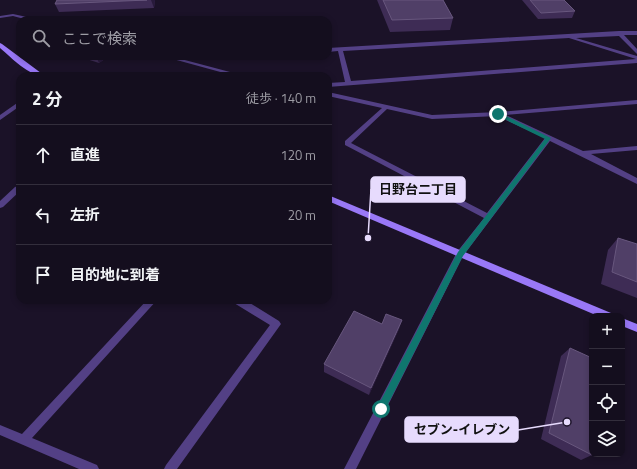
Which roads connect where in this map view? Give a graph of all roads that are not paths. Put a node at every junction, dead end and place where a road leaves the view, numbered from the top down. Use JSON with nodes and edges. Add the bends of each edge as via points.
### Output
{"nodes":[{"id":1,"x":17,"y":16,"type":"edge"},
{"id":2,"x":0,"y":17,"type":"edge"},
{"id":3,"x":637,"y":32,"type":"edge"},
{"id":4,"x":619,"y":33,"type":"junction"},
{"id":5,"x":565,"y":36,"type":"junction"},
{"id":6,"x":0,"y":45,"type":"edge"},
{"id":7,"x":340,"y":49,"type":"junction"},
{"id":8,"x":332,"y":50,"type":"edge"},
{"id":9,"x":637,"y":52,"type":"edge"},
{"id":10,"x":16,"y":58,"type":"edge"},
{"id":11,"x":637,"y":58,"type":"edge"},
{"id":12,"x":19,"y":60,"type":"edge"},
{"id":13,"x":180,"y":60,"type":"edge"},
{"id":14,"x":637,"y":62,"type":"edge"},
{"id":15,"x":36,"y":72,"type":"edge"},
{"id":16,"x":226,"y":72,"type":"edge"},
{"id":17,"x":348,"y":83,"type":"junction"},
{"id":18,"x":332,"y":84,"type":"edge"},
{"id":19,"x":332,"y":95,"type":"edge"},
{"id":20,"x":637,"y":102,"type":"edge"},
{"id":21,"x":16,"y":106,"type":"edge"},
{"id":22,"x":386,"y":107,"type":"junction"},
{"id":23,"x":498,"y":114,"type":"junction"},
{"id":24,"x":0,"y":118,"type":"edge"},
{"id":25,"x":549,"y":138,"type":"junction"},
{"id":26,"x":637,"y":148,"type":"edge"},
{"id":27,"x":582,"y":153,"type":"junction"},
{"id":28,"x":637,"y":181,"type":"edge"},
{"id":29,"x":16,"y":191,"type":"edge"},
{"id":30,"x":332,"y":200,"type":"edge"},
{"id":31,"x":0,"y":205,"type":"edge"},
{"id":32,"x":489,"y":217,"type":"junction"},
{"id":33,"x":460,"y":254,"type":"junction"},
{"id":34,"x":149,"y":304,"type":"edge"},
{"id":35,"x":244,"y":304,"type":"edge"},
{"id":36,"x":601,"y":313,"type":"edge"},
{"id":37,"x":625,"y":323,"type":"edge"},
{"id":38,"x":637,"y":328,"type":"edge"},
{"id":39,"x":0,"y":430,"type":"edge"},
{"id":40,"x":22,"y":440,"type":"junction"},
{"id":41,"x":93,"y":469,"type":"edge"},
{"id":42,"x":170,"y":469,"type":"edge"},
{"id":43,"x":350,"y":469,"type":"edge"}],
"edges":[{"from":1,"to":2,"type":"street"},
{"from":3,"to":4,"type":"street"},
{"from":4,"to":5,"type":"street"},
{"from":4,"to":9,"type":"street"},
{"from":5,"to":7,"type":"street"},
{"from":5,"to":11,"type":"street"},
{"from":6,"to":10,"type":"street"},
{"from":7,"to":8,"type":"street"},
{"from":7,"to":17,"type":"street"},
{"from":12,"to":15,"type":"street"},
{"from":13,"to":16,"type":"street"},
{"from":14,"to":17,"type":"street"},
{"from":17,"to":18,"type":"street"},
{"from":19,"to":22,"type":"street"},
{"from":20,"to":23,"type":"street"},
{"from":21,"to":24,"type":"street"},
{"from":22,"to":23,"type":"street","via":[[432,117]]},
{"from":22,"to":32,"type":"street","via":[[347,143]]},
{"from":23,"to":25,"type":"street"},
{"from":25,"to":27,"type":"street"},
{"from":25,"to":32,"type":"street"},
{"from":26,"to":27,"type":"street"},
{"from":27,"to":28,"type":"street"},
{"from":29,"to":31,"type":"street"},
{"from":30,"to":33,"type":"street"},
{"from":32,"to":33,"type":"street"},
{"from":33,"to":36,"type":"street"},
{"from":33,"to":43,"type":"street"},
{"from":34,"to":40,"type":"street"},
{"from":35,"to":42,"type":"street","via":[[276,324]]},
{"from":37,"to":38,"type":"street"},
{"from":39,"to":40,"type":"street"},
{"from":40,"to":41,"type":"street"}]}
